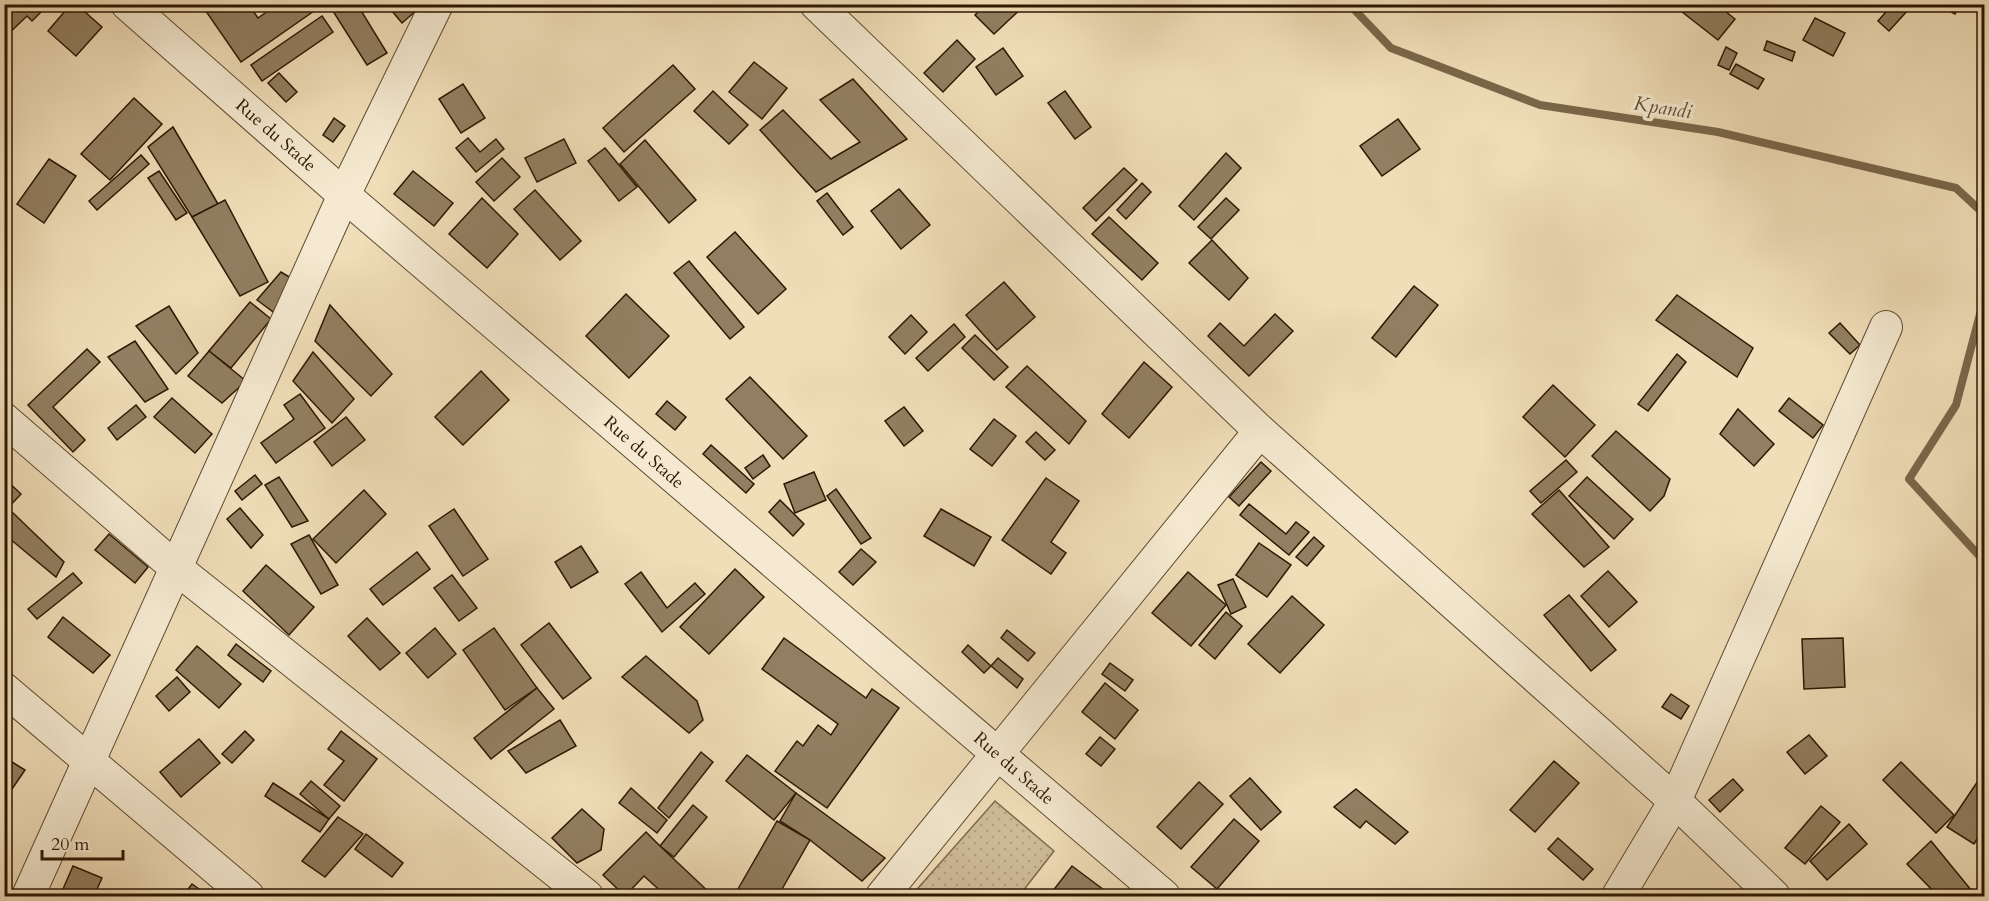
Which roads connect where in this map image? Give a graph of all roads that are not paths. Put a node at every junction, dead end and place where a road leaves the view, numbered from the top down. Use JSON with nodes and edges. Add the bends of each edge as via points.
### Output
{"nodes":[{"id":1,"x":127,"y":4,"type":"edge"},
{"id":2,"x":437,"y":4,"type":"edge"},
{"id":3,"x":816,"y":4,"type":"edge"},
{"id":4,"x":344,"y":195,"type":"junction"},
{"id":5,"x":1886,"y":327,"type":"dead end"},
{"id":6,"x":4,"y":419,"type":"edge"},
{"id":7,"x":1260,"y":431,"type":"junction"},
{"id":8,"x":176,"y":568,"type":"junction"},
{"id":9,"x":4,"y":688,"type":"edge"},
{"id":10,"x":997,"y":753,"type":"junction"},
{"id":11,"x":89,"y":760,"type":"junction"},
{"id":12,"x":1676,"y":801,"type":"junction"},
{"id":13,"x":28,"y":897,"type":"edge"},
{"id":14,"x":248,"y":897,"type":"edge"},
{"id":15,"x":587,"y":897,"type":"edge"},
{"id":16,"x":882,"y":897,"type":"edge"},
{"id":17,"x":1164,"y":897,"type":"edge"},
{"id":18,"x":1618,"y":897,"type":"edge"},
{"id":19,"x":1774,"y":897,"type":"edge"}],
"edges":[{"from":1,"to":4,"type":"street","name":"Rue du Stade"},
{"from":2,"to":4,"type":"street"},
{"from":3,"to":7,"type":"street"},
{"from":4,"to":8,"type":"street"},
{"from":4,"to":10,"type":"street","name":"Rue du Stade"},
{"from":5,"to":12,"type":"street"},
{"from":6,"to":8,"type":"street"},
{"from":7,"to":10,"type":"street"},
{"from":7,"to":12,"type":"street"},
{"from":8,"to":11,"type":"street"},
{"from":8,"to":15,"type":"street"},
{"from":9,"to":11,"type":"street"},
{"from":10,"to":16,"type":"street"},
{"from":10,"to":17,"type":"street","name":"Rue du Stade"},
{"from":11,"to":13,"type":"street"},
{"from":11,"to":14,"type":"street"},
{"from":12,"to":18,"type":"street"},
{"from":12,"to":19,"type":"street"}]}
